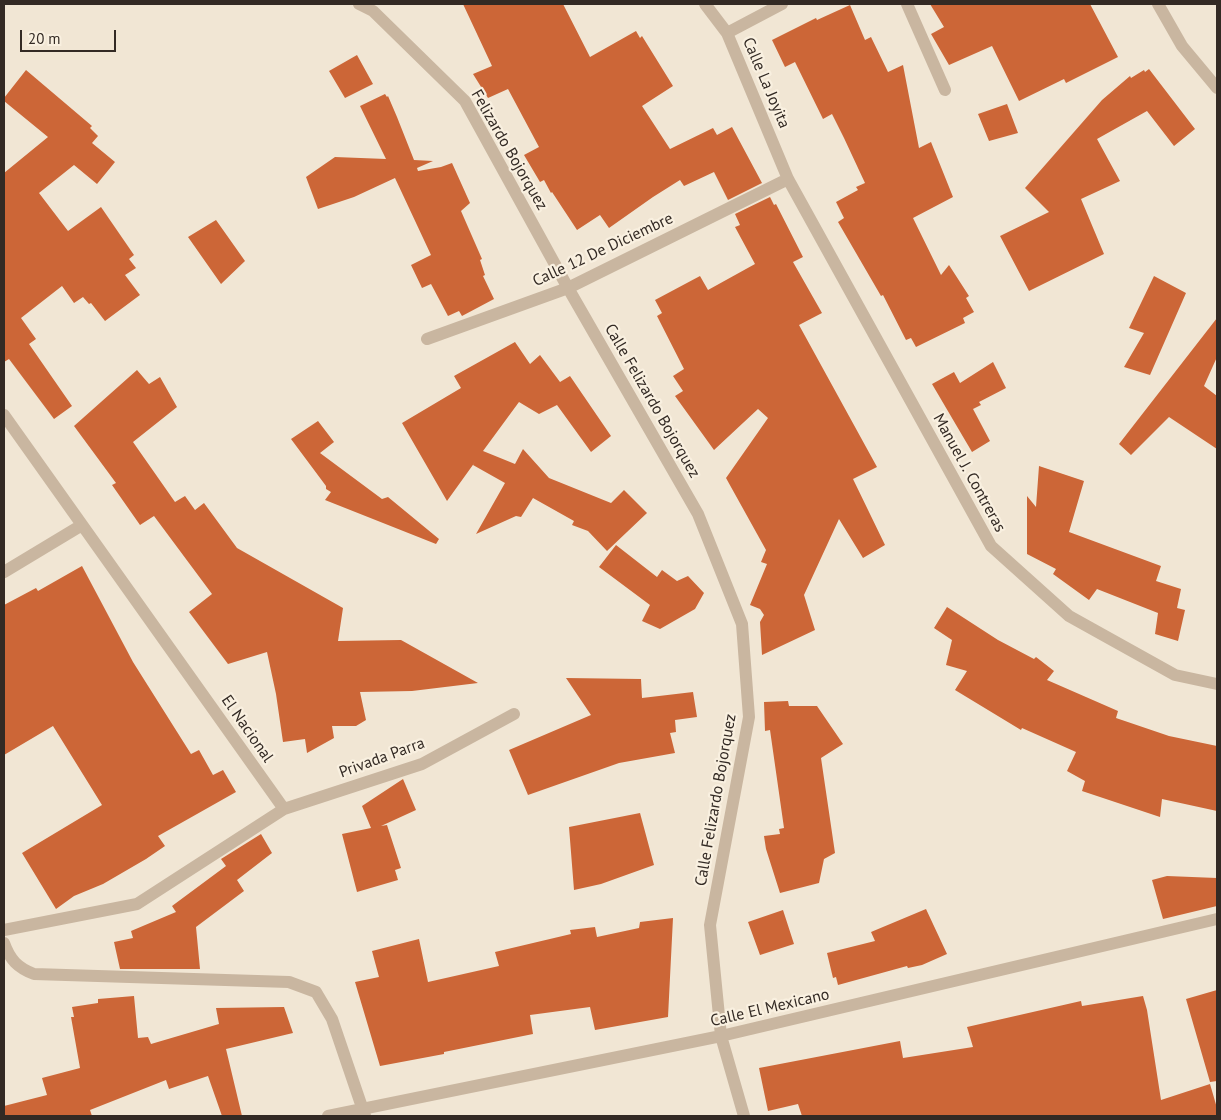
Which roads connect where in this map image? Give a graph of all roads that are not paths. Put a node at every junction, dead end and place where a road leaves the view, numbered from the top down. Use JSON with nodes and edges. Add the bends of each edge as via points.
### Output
{"nodes":[{"id":1,"x":359,"y":4,"type":"edge"},
{"id":2,"x":705,"y":4,"type":"edge"},
{"id":3,"x":782,"y":4,"type":"edge"},
{"id":4,"x":907,"y":4,"type":"edge"},
{"id":5,"x":1158,"y":4,"type":"edge"},
{"id":6,"x":727,"y":33,"type":"junction"},
{"id":7,"x":1217,"y":88,"type":"edge"},
{"id":8,"x":945,"y":90,"type":"dead end"},
{"id":9,"x":788,"y":179,"type":"junction"},
{"id":10,"x":568,"y":288,"type":"junction"},
{"id":11,"x":427,"y":339,"type":"dead end"},
{"id":12,"x":4,"y":415,"type":"edge"},
{"id":13,"x":82,"y":525,"type":"junction"},
{"id":14,"x":4,"y":572,"type":"edge"},
{"id":15,"x":1217,"y":684,"type":"edge"},
{"id":16,"x":514,"y":714,"type":"dead end"},
{"id":17,"x":284,"y":810,"type":"junction"},
{"id":18,"x":1217,"y":920,"type":"edge"},
{"id":19,"x":4,"y":930,"type":"edge"},
{"id":20,"x":4,"y":944,"type":"edge"},
{"id":21,"x":722,"y":1036,"type":"junction"},
{"id":22,"x":364,"y":1112,"type":"edge"},
{"id":23,"x":328,"y":1116,"type":"edge"},
{"id":24,"x":744,"y":1116,"type":"edge"}],
"edges":[{"from":1,"to":10,"type":"street","name":"Felizardo Bojorquez","via":[[373,12],[465,101]]},
{"from":2,"to":6,"type":"street","name":"Calle La Joyita"},
{"from":3,"to":6,"type":"street"},
{"from":4,"to":8,"type":"street"},
{"from":5,"to":7,"type":"street","via":[[1182,46]]},
{"from":6,"to":9,"type":"street","name":"Calle La Joyita"},
{"from":9,"to":10,"type":"street","name":"Calle 12 De Diciembre"},
{"from":9,"to":15,"type":"street","name":"Manuel J. Contreras","via":[[991,546],[1069,616],[1175,674]]},
{"from":10,"to":11,"type":"street","name":"Calle 12 De Diciembre"},
{"from":10,"to":21,"type":"street","name":"Calle Felizardo Bojorquez","via":[[698,514],[742,624],[749,717],[710,925]]},
{"from":12,"to":13,"type":"street","name":"El Nacional"},
{"from":13,"to":14,"type":"street"},
{"from":13,"to":17,"type":"street","name":"El Nacional"},
{"from":16,"to":17,"type":"street","name":"Privada Parra","via":[[422,764]]},
{"from":17,"to":19,"type":"street","via":[[138,904]]},
{"from":18,"to":21,"type":"street","name":"Calle El Mexicano"},
{"from":20,"to":22,"type":"street","via":[[8,955],[22,970],[34,974],[289,982],[316,992],[332,1019]]},
{"from":21,"to":22,"type":"street","name":"Calle El Mexicano"},
{"from":21,"to":24,"type":"street","name":"Calle Felizardo Bojorquez"},
{"from":22,"to":23,"type":"street","name":"Calle El Mexicano"}]}
